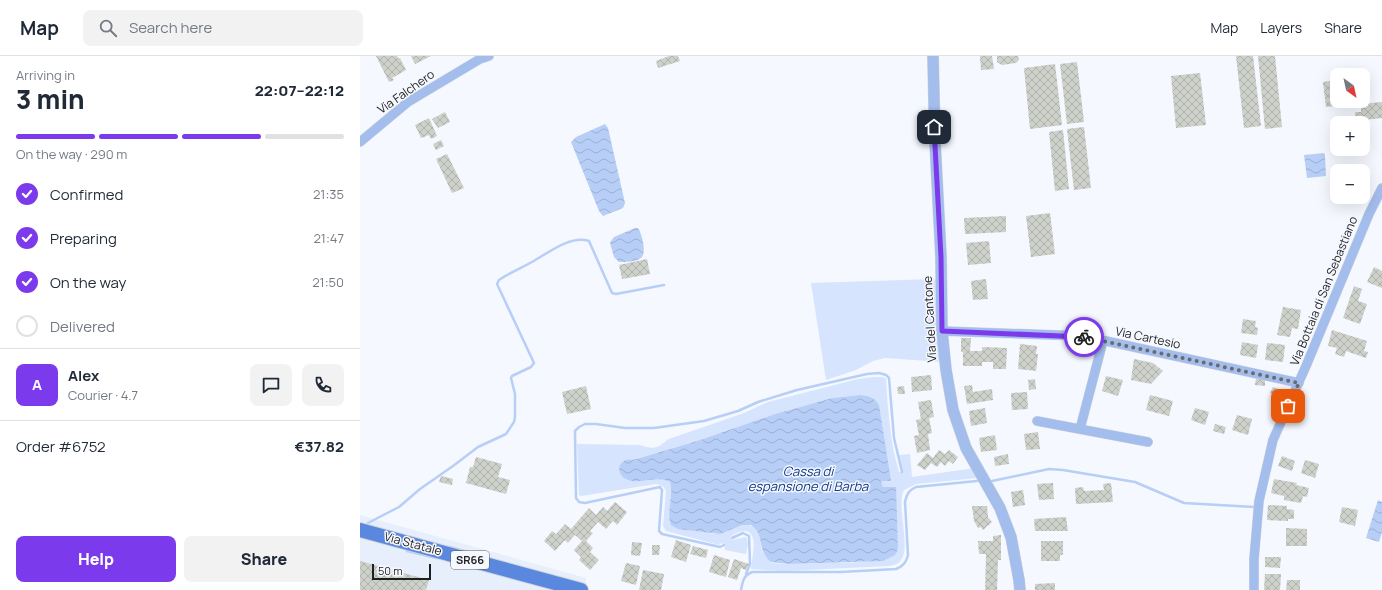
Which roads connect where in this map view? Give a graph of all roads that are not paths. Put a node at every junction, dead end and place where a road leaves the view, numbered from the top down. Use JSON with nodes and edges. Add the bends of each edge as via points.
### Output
{"nodes":[{"id":1,"x":489,"y":56,"type":"edge"},
{"id":2,"x":933,"y":56,"type":"edge"},
{"id":3,"x":360,"y":142,"type":"edge"},
{"id":4,"x":1382,"y":188,"type":"edge"},
{"id":5,"x":942,"y":331,"type":"junction"},
{"id":6,"x":1103,"y":341,"type":"junction"},
{"id":7,"x":1299,"y":383,"type":"junction"},
{"id":8,"x":1037,"y":421,"type":"dead end"},
{"id":9,"x":1080,"y":429,"type":"junction"},
{"id":10,"x":1148,"y":442,"type":"dead end"},
{"id":11,"x":360,"y":530,"type":"edge"},
{"id":12,"x":581,"y":590,"type":"edge"},
{"id":13,"x":1020,"y":590,"type":"edge"},
{"id":14,"x":1254,"y":590,"type":"edge"}],
"edges":[{"from":1,"to":3,"type":"street","name":"Via Falchero","via":[[408,102]]},
{"from":2,"to":5,"type":"street","name":"Via del Cantone"},
{"from":4,"to":7,"type":"street","name":"Via Bottaia di San Sebastiano","via":[[1368,214]]},
{"from":5,"to":6,"type":"street","name":"Via Cartesio","via":[[1083,336]]},
{"from":5,"to":13,"type":"street","name":"Via del Cantone","via":[[953,410],[966,448],[1000,508],[1011,537]]},
{"from":6,"to":7,"type":"street","name":"Via Cartesio"},
{"from":6,"to":9,"type":"street"},
{"from":7,"to":14,"type":"street","name":"Via Bottaia di San Sebastiano","via":[[1273,440],[1259,500]]},
{"from":8,"to":9,"type":"street"},
{"from":9,"to":10,"type":"street"},
{"from":11,"to":12,"type":"main road","name":"Via Statale","number":"SR66"}]}
